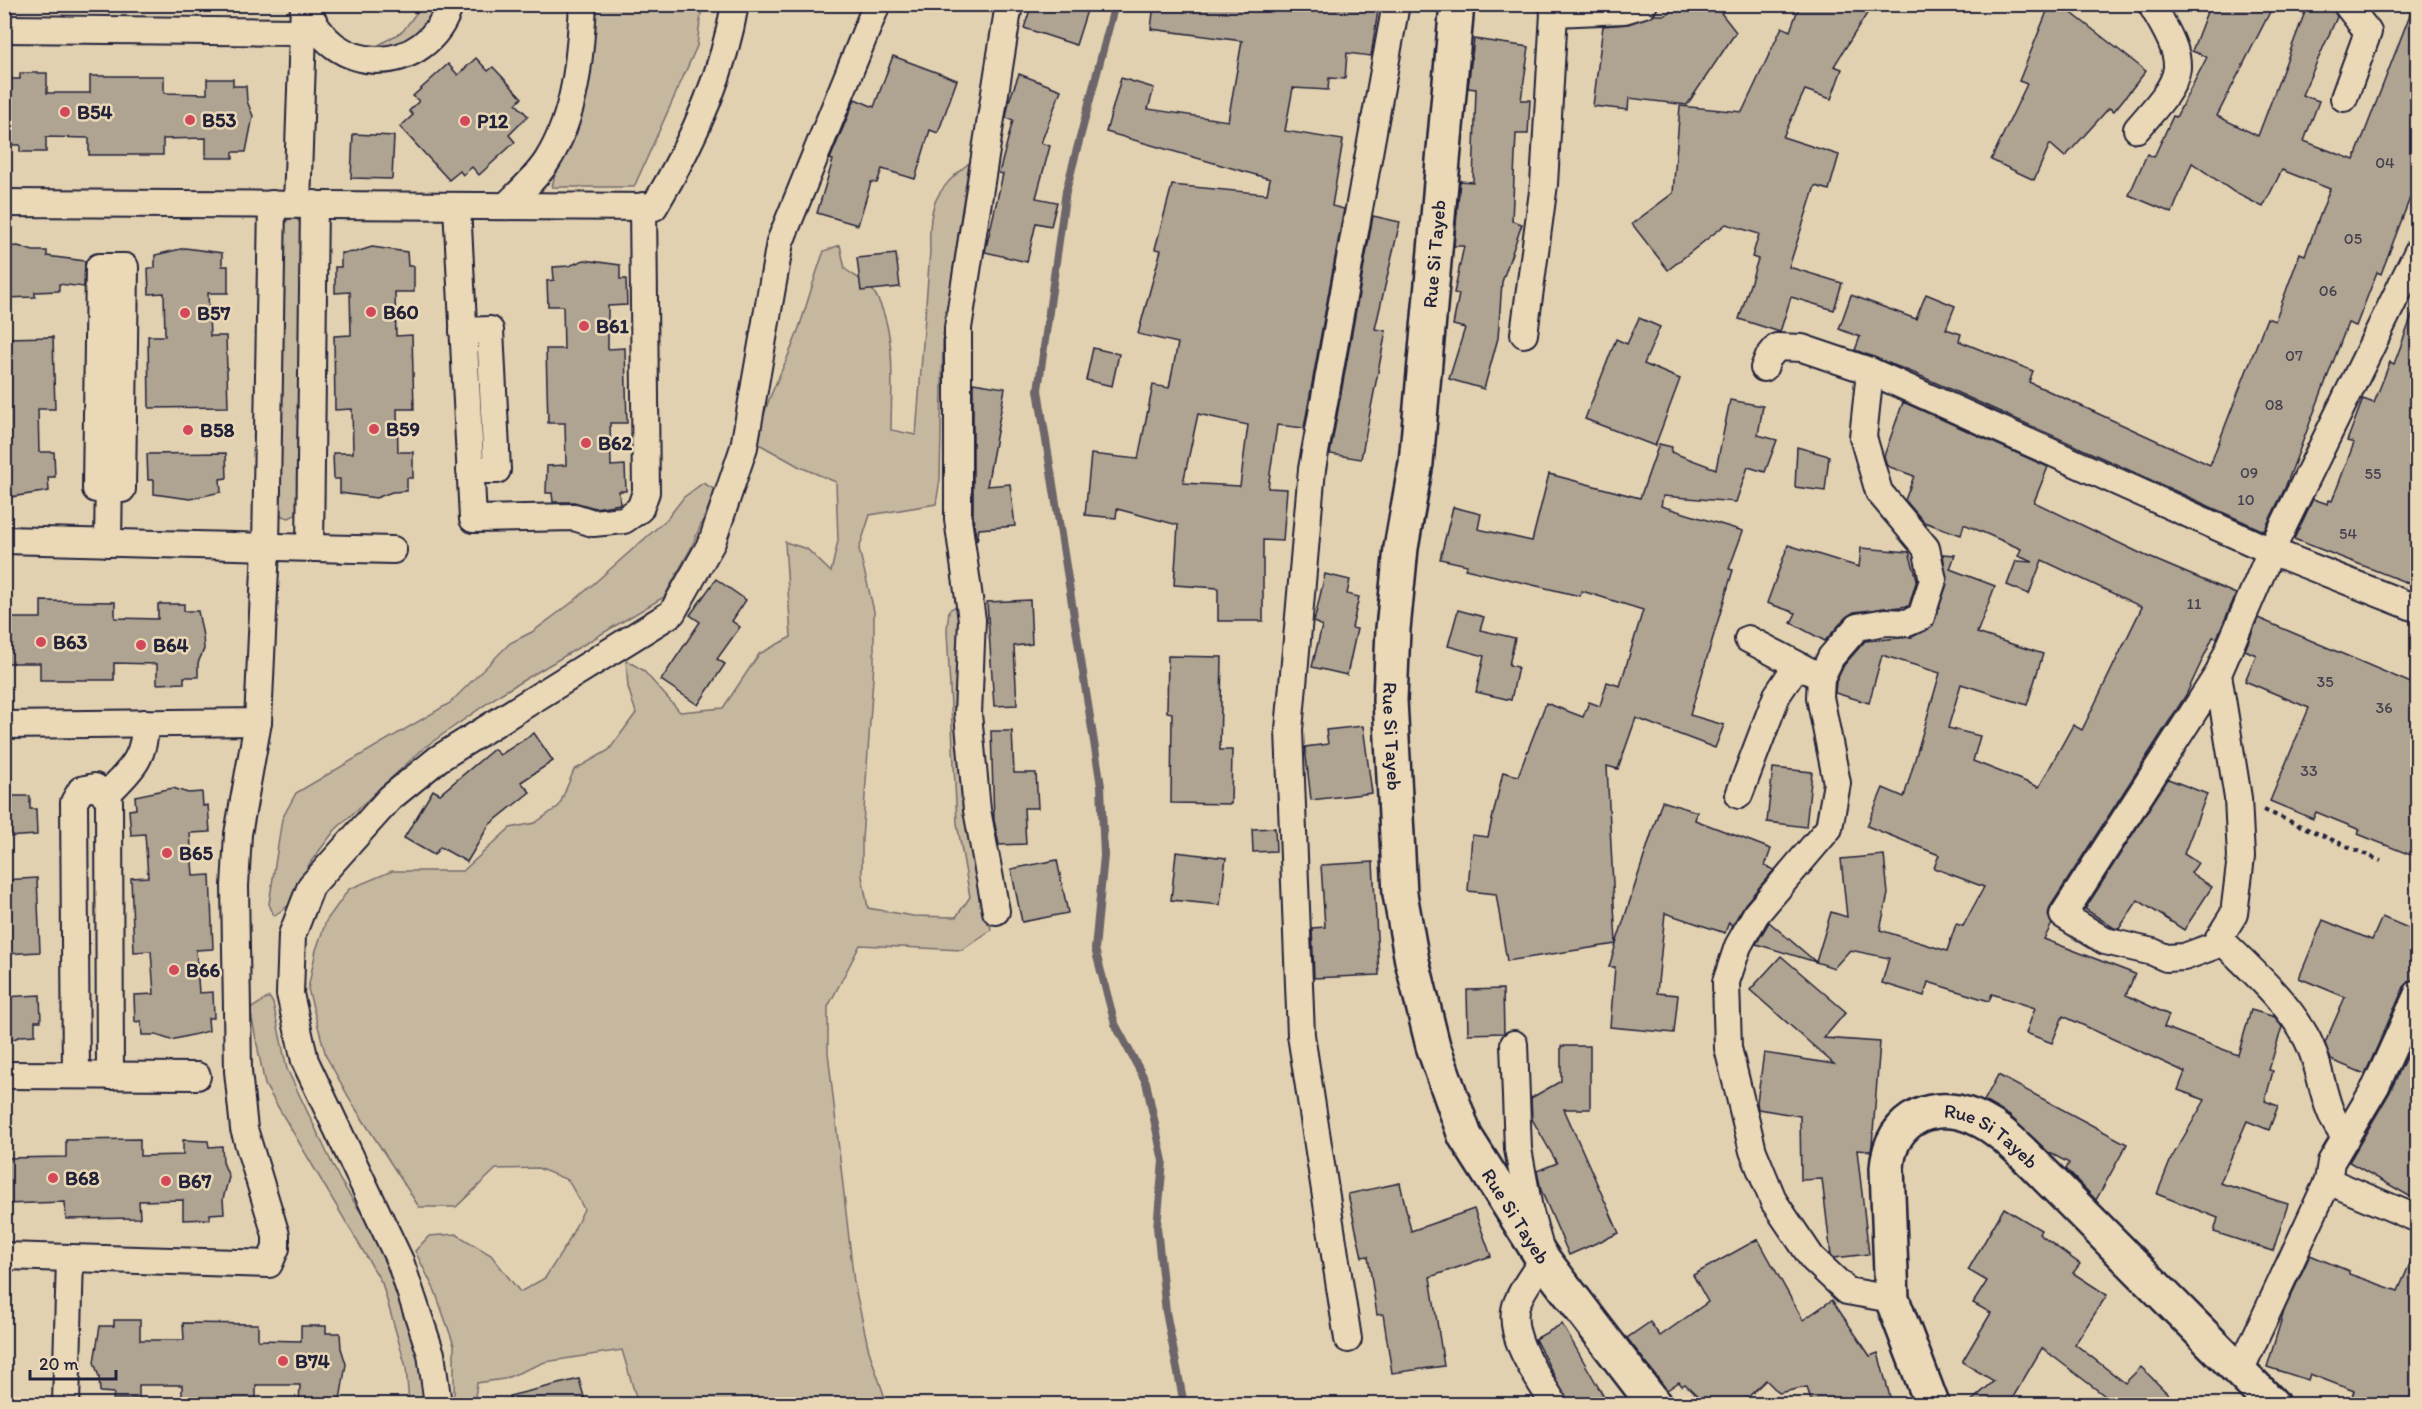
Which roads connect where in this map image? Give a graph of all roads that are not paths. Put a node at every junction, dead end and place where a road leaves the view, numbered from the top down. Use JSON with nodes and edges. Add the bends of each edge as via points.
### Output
{"nodes":[{"id":1,"x":305,"y":4,"type":"edge"},
{"id":2,"x":450,"y":4,"type":"edge"},
{"id":3,"x":583,"y":4,"type":"edge"},
{"id":4,"x":735,"y":4,"type":"edge"},
{"id":5,"x":876,"y":4,"type":"edge"},
{"id":6,"x":1009,"y":4,"type":"edge"},
{"id":7,"x":1396,"y":4,"type":"edge"},
{"id":8,"x":1457,"y":4,"type":"edge"},
{"id":9,"x":1644,"y":4,"type":"edge"},
{"id":10,"x":2151,"y":4,"type":"edge"},
{"id":11,"x":2346,"y":4,"type":"edge"},
{"id":12,"x":1553,"y":9,"type":"edge"},
{"id":13,"x":4,"y":29,"type":"edge"},
{"id":14,"x":303,"y":32,"type":"junction"},
{"id":15,"x":2344,"y":98,"type":"dead end"},
{"id":16,"x":2137,"y":129,"type":"dead end"},
{"id":17,"x":4,"y":203,"type":"edge"},
{"id":18,"x":294,"y":204,"type":"junction"},
{"id":19,"x":457,"y":206,"type":"junction"},
{"id":20,"x":506,"y":206,"type":"junction"},
{"id":21,"x":643,"y":206,"type":"junction"},
{"id":22,"x":2418,"y":251,"type":"edge"},
{"id":23,"x":112,"y":267,"type":"dead end"},
{"id":24,"x":1524,"y":334,"type":"dead end"},
{"id":25,"x":1764,"y":368,"type":"dead end"},
{"id":26,"x":1870,"y":371,"type":"junction"},
{"id":27,"x":4,"y":540,"type":"edge"},
{"id":28,"x":108,"y":543,"type":"junction"},
{"id":29,"x":266,"y":547,"type":"junction"},
{"id":30,"x":310,"y":548,"type":"junction"},
{"id":31,"x":393,"y":550,"type":"dead end"},
{"id":32,"x":2271,"y":551,"type":"junction"},
{"id":33,"x":2418,"y":609,"type":"edge"},
{"id":34,"x":1748,"y":639,"type":"dead end"},
{"id":35,"x":1797,"y":665,"type":"junction"},
{"id":36,"x":2218,"y":674,"type":"junction"},
{"id":37,"x":1821,"y":678,"type":"junction"},
{"id":38,"x":258,"y":722,"type":"junction"},
{"id":39,"x":145,"y":723,"type":"junction"},
{"id":40,"x":4,"y":725,"type":"edge"},
{"id":41,"x":106,"y":795,"type":"junction"},
{"id":42,"x":1739,"y":795,"type":"dead end"},
{"id":43,"x":996,"y":911,"type":"dead end"},
{"id":44,"x":2219,"y":938,"type":"junction"},
{"id":45,"x":2418,"y":993,"type":"edge"},
{"id":46,"x":1514,"y":1044,"type":"dead end"},
{"id":47,"x":4,"y":1075,"type":"edge"},
{"id":48,"x":76,"y":1075,"type":"junction"},
{"id":49,"x":110,"y":1076,"type":"junction"},
{"id":50,"x":196,"y":1076,"type":"dead end"},
{"id":51,"x":2346,"y":1138,"type":"junction"},
{"id":52,"x":2328,"y":1181,"type":"junction"},
{"id":53,"x":2418,"y":1219,"type":"edge"},
{"id":54,"x":4,"y":1256,"type":"edge"},
{"id":55,"x":70,"y":1258,"type":"junction"},
{"id":56,"x":1543,"y":1259,"type":"junction"},
{"id":57,"x":1892,"y":1299,"type":"junction"},
{"id":58,"x":1348,"y":1339,"type":"dead end"},
{"id":59,"x":2239,"y":1374,"type":"junction"},
{"id":60,"x":66,"y":1404,"type":"edge"},
{"id":61,"x":438,"y":1404,"type":"edge"},
{"id":62,"x":1554,"y":1404,"type":"edge"},
{"id":63,"x":1654,"y":1404,"type":"edge"},
{"id":64,"x":1932,"y":1404,"type":"edge"},
{"id":65,"x":2272,"y":1404,"type":"edge"}],
"edges":[{"from":1,"to":2,"type":"street","via":[[316,27],[332,44],[351,56],[373,61],[396,59],[426,43],[441,26]]},
{"from":1,"to":14,"type":"street"},
{"from":3,"to":20,"type":"street","via":[[577,73],[560,135],[547,162]]},
{"from":4,"to":21,"type":"street","via":[[728,45],[693,138],[654,207]]},
{"from":5,"to":61,"type":"street","via":[[780,242],[744,447],[712,542],[672,613],[438,759],[390,798],[311,886],[292,935],[290,994],[305,1061],[400,1261],[431,1354]]},
{"from":6,"to":43,"type":"street","via":[[958,328],[958,519],[972,620],[968,714],[977,810]]},
{"from":7,"to":58,"type":"street","via":[[1312,469],[1289,730],[1301,1035]]},
{"from":8,"to":56,"type":"main road","name":"Rue Si Tayeb","via":[[1416,463],[1401,548],[1393,628],[1390,699],[1400,894],[1433,1046],[1465,1136]]},
{"from":9,"to":12,"type":"street","via":[[1624,10]]},
{"from":10,"to":16,"type":"street","via":[[2178,57],[2172,89]]},
{"from":11,"to":15,"type":"street","via":[[2368,32]]},
{"from":12,"to":24,"type":"street","via":[[1544,184]]},
{"from":13,"to":14,"type":"street"},
{"from":14,"to":18,"type":"street"},
{"from":17,"to":18,"type":"street"},
{"from":18,"to":19,"type":"street"},
{"from":18,"to":29,"type":"street"},
{"from":18,"to":30,"type":"street"},
{"from":19,"to":20,"type":"street"},
{"from":19,"to":21,"type":"street","via":[[463,332],[490,330],[497,470],[471,470],[473,519],[574,517],[593,523],[624,520],[640,509],[646,492]]},
{"from":20,"to":21,"type":"street"},
{"from":22,"to":32,"type":"street"},
{"from":23,"to":28,"type":"street","via":[[99,267],[96,489],[109,489]]},
{"from":25,"to":26,"type":"street","via":[[1777,347],[1802,348]]},
{"from":26,"to":32,"type":"street"},
{"from":26,"to":37,"type":"street","via":[[1863,437],[1879,492],[1926,548],[1933,580],[1921,617],[1907,623],[1857,627],[1831,657]]},
{"from":27,"to":28,"type":"street"},
{"from":28,"to":29,"type":"street"},
{"from":29,"to":30,"type":"street"},
{"from":29,"to":38,"type":"street"},
{"from":30,"to":31,"type":"street"},
{"from":32,"to":33,"type":"street"},
{"from":32,"to":36,"type":"street"},
{"from":34,"to":35,"type":"street"},
{"from":35,"to":37,"type":"street"},
{"from":35,"to":42,"type":"street","via":[[1777,695]]},
{"from":36,"to":44,"type":"street","via":[[2238,798],[2241,857],[2234,914]]},
{"from":36,"to":44,"type":"street","via":[[2063,915],[2105,941],[2166,958],[2201,952],[2214,946]]},
{"from":37,"to":57,"type":"street","via":[[1820,697],[1837,783],[1835,806],[1829,828],[1756,914],[1738,946],[1726,982],[1728,1048],[1753,1151],[1774,1202],[1812,1258],[1847,1291]]},
{"from":38,"to":39,"type":"street"},
{"from":38,"to":55,"type":"street","via":[[237,855],[238,1071],[244,1130],[276,1235],[276,1248],[268,1264]]},
{"from":39,"to":40,"type":"street"},
{"from":39,"to":41,"type":"street","via":[[145,742],[138,760]]},
{"from":41,"to":48,"type":"street","via":[[95,787],[87,787],[74,802]]},
{"from":41,"to":49,"type":"street"},
{"from":44,"to":51,"type":"street","via":[[2267,987],[2306,1036],[2327,1106]]},
{"from":45,"to":51,"type":"street","via":[[2376,1086]]},
{"from":46,"to":56,"type":"street","via":[[1518,1149]]},
{"from":47,"to":48,"type":"street"},
{"from":48,"to":49,"type":"street"},
{"from":49,"to":50,"type":"street"},
{"from":51,"to":52,"type":"street","via":[[2331,1162]]},
{"from":52,"to":53,"type":"street"},
{"from":52,"to":59,"type":"street"},
{"from":54,"to":55,"type":"street"},
{"from":55,"to":60,"type":"street"},
{"from":56,"to":62,"type":"street","via":[[1516,1305],[1515,1325],[1524,1354]]},
{"from":56,"to":63,"type":"main road","name":"Rue Si Tayeb"},
{"from":57,"to":59,"type":"main road","name":"Rue Si Tayeb","via":[[1888,1150],[1894,1136],[1916,1116],[1934,1112],[1964,1115],[1981,1120],[2023,1153]]},
{"from":57,"to":64,"type":"main road","name":"Rue Si Tayeb"},
{"from":59,"to":65,"type":"main road","name":"Rue Si Tayeb"}]}
